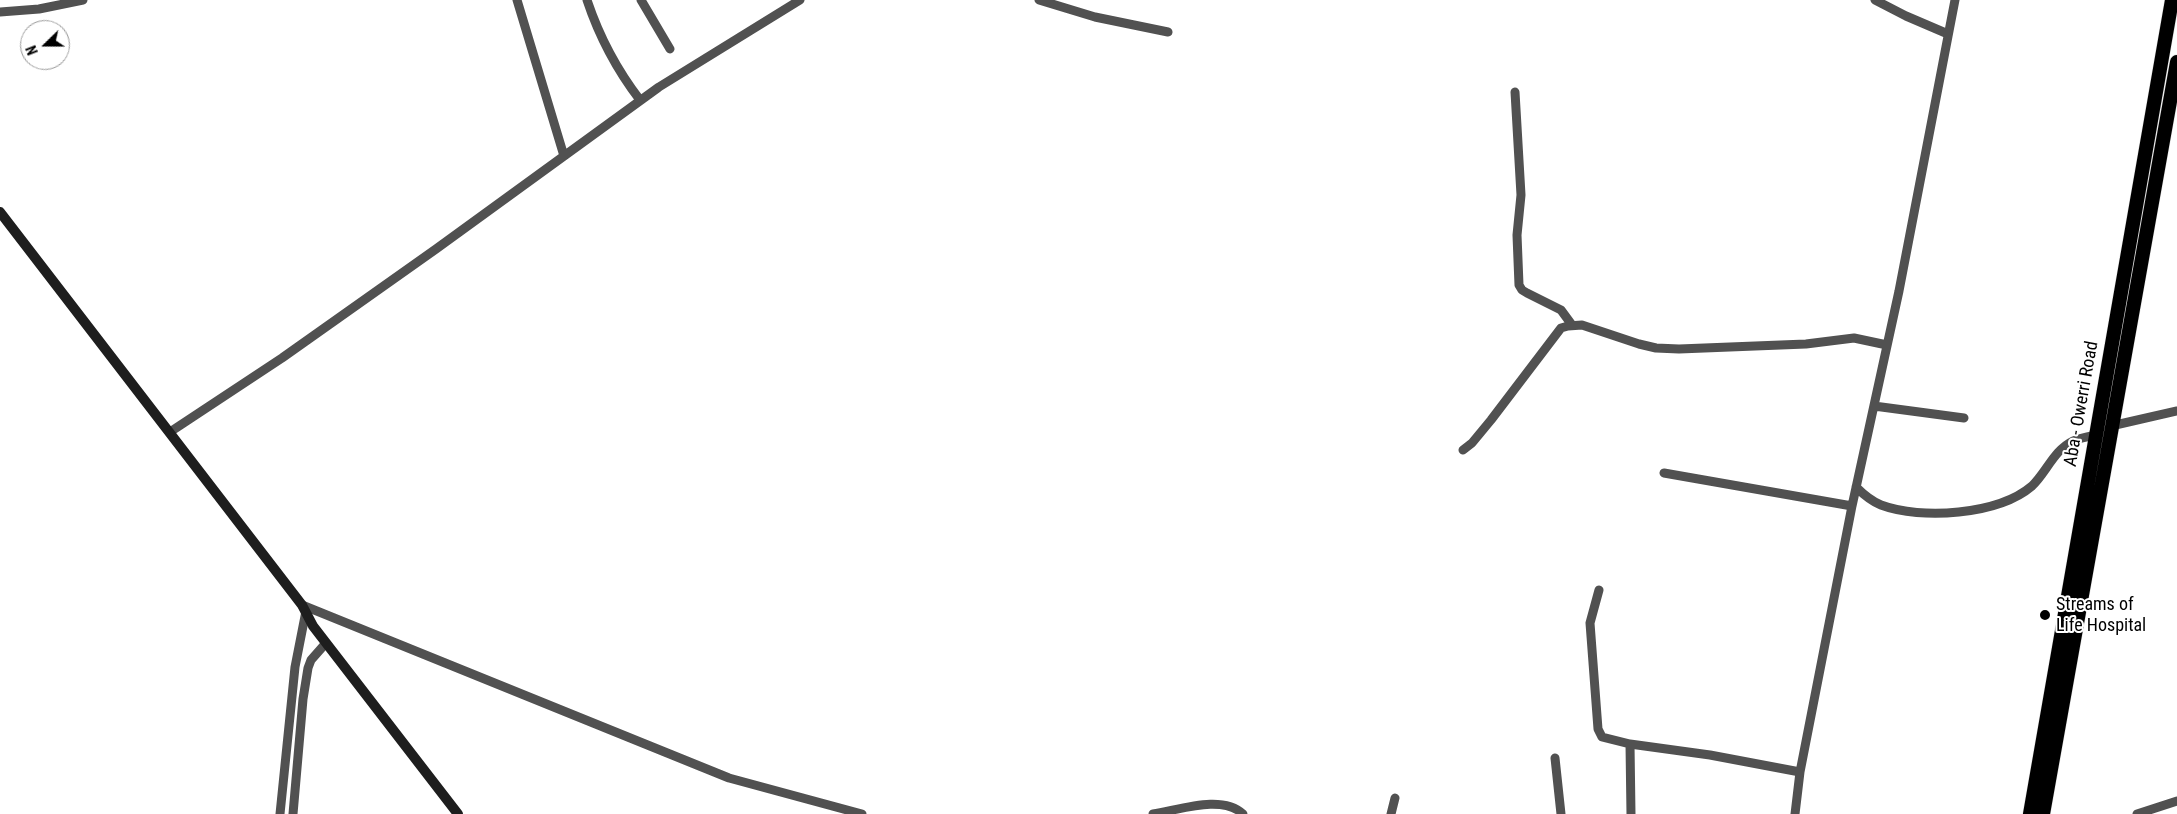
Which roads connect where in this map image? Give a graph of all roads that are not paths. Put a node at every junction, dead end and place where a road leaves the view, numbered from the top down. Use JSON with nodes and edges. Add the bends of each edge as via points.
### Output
{"nodes":[{"id":1,"x":83,"y":0,"type":"edge"},
{"id":2,"x":517,"y":0,"type":"edge"},
{"id":3,"x":587,"y":0,"type":"edge"},
{"id":4,"x":641,"y":0,"type":"edge"},
{"id":5,"x":800,"y":0,"type":"edge"},
{"id":6,"x":1039,"y":0,"type":"edge"},
{"id":7,"x":1875,"y":0,"type":"edge"},
{"id":8,"x":1955,"y":0,"type":"edge"},
{"id":9,"x":2172,"y":0,"type":"edge"},
{"id":10,"x":0,"y":12,"type":"edge"},
{"id":11,"x":1168,"y":32,"type":"dead end"},
{"id":12,"x":1948,"y":34,"type":"junction"},
{"id":13,"x":670,"y":49,"type":"dead end"},
{"id":14,"x":2177,"y":62,"type":"edge"},
{"id":15,"x":1515,"y":92,"type":"dead end"},
{"id":16,"x":640,"y":100,"type":"junction"},
{"id":17,"x":564,"y":156,"type":"junction"},
{"id":18,"x":0,"y":212,"type":"edge"},
{"id":19,"x":1572,"y":325,"type":"junction"},
{"id":20,"x":1887,"y":345,"type":"junction"},
{"id":21,"x":1874,"y":406,"type":"junction"},
{"id":22,"x":2177,"y":411,"type":"edge"},
{"id":23,"x":1964,"y":418,"type":"dead end"},
{"id":24,"x":2112,"y":426,"type":"junction"},
{"id":25,"x":170,"y":432,"type":"junction"},
{"id":26,"x":2095,"y":435,"type":"junction"},
{"id":27,"x":1463,"y":450,"type":"dead end"},
{"id":28,"x":1664,"y":473,"type":"dead end"},
{"id":29,"x":1856,"y":487,"type":"junction"},
{"id":30,"x":1852,"y":506,"type":"junction"},
{"id":31,"x":1599,"y":590,"type":"dead end"},
{"id":32,"x":304,"y":608,"type":"junction"},
{"id":33,"x":326,"y":643,"type":"junction"},
{"id":34,"x":1630,"y":744,"type":"junction"},
{"id":35,"x":1555,"y":758,"type":"dead end"},
{"id":36,"x":1800,"y":772,"type":"junction"},
{"id":37,"x":1395,"y":798,"type":"dead end"},
{"id":38,"x":2177,"y":801,"type":"edge"},
{"id":39,"x":280,"y":814,"type":"edge"},
{"id":40,"x":293,"y":814,"type":"edge"},
{"id":41,"x":458,"y":814,"type":"edge"},
{"id":42,"x":862,"y":814,"type":"edge"},
{"id":43,"x":1153,"y":814,"type":"edge"},
{"id":44,"x":1243,"y":814,"type":"edge"},
{"id":45,"x":1392,"y":814,"type":"edge"},
{"id":46,"x":1560,"y":814,"type":"edge"},
{"id":47,"x":1631,"y":814,"type":"edge"},
{"id":48,"x":1795,"y":814,"type":"edge"},
{"id":49,"x":2030,"y":814,"type":"edge"},
{"id":50,"x":2043,"y":814,"type":"edge"},
{"id":51,"x":2137,"y":814,"type":"edge"}],
"edges":[{"from":1,"to":10,"type":"street"},
{"from":2,"to":17,"type":"street"},
{"from":3,"to":16,"type":"street","via":[[623,77]]},
{"from":4,"to":13,"type":"street"},
{"from":5,"to":16,"type":"street"},
{"from":6,"to":11,"type":"street","via":[[1094,17]]},
{"from":7,"to":12,"type":"street"},
{"from":8,"to":12,"type":"street"},
{"from":9,"to":26,"type":"highway","name":"Aba - Owerri Road"},
{"from":12,"to":20,"type":"street"},
{"from":14,"to":24,"type":"highway","name":"Aba - Owerri Road"},
{"from":15,"to":19,"type":"street","via":[[1521,195],[1517,235],[1519,284],[1522,290],[1561,310]]},
{"from":16,"to":17,"type":"street"},
{"from":17,"to":25,"type":"street","via":[[282,358]]},
{"from":18,"to":25,"type":"main road"},
{"from":19,"to":20,"type":"street","via":[[1582,325],[1639,344],[1671,349],[1806,344],[1854,338]]},
{"from":19,"to":27,"type":"street","via":[[1561,328],[1497,413]]},
{"from":20,"to":21,"type":"street"},
{"from":21,"to":23,"type":"street"},
{"from":21,"to":29,"type":"street"},
{"from":22,"to":24,"type":"street"},
{"from":24,"to":50,"type":"highway","name":"Aba - Owerri Road"},
{"from":25,"to":32,"type":"main road"},
{"from":26,"to":29,"type":"street","via":[[2072,441],[2032,486],[1984,508],[1940,512],[1893,508],[1878,504]]},
{"from":26,"to":49,"type":"highway","name":"Aba - Owerri Road"},
{"from":28,"to":30,"type":"street"},
{"from":29,"to":30,"type":"street"},
{"from":30,"to":36,"type":"street"},
{"from":31,"to":34,"type":"street","via":[[1590,622],[1598,729],[1602,737]]},
{"from":32,"to":33,"type":"main road"},
{"from":32,"to":39,"type":"street"},
{"from":32,"to":42,"type":"street","via":[[729,778]]},
{"from":33,"to":40,"type":"street","via":[[308,668]]},
{"from":33,"to":41,"type":"main road"},
{"from":34,"to":36,"type":"street"},
{"from":34,"to":47,"type":"street"},
{"from":35,"to":46,"type":"street"},
{"from":36,"to":48,"type":"street"},
{"from":37,"to":45,"type":"street"},
{"from":38,"to":51,"type":"street"},
{"from":43,"to":44,"type":"street","via":[[1216,803],[1229,805]]}]}
